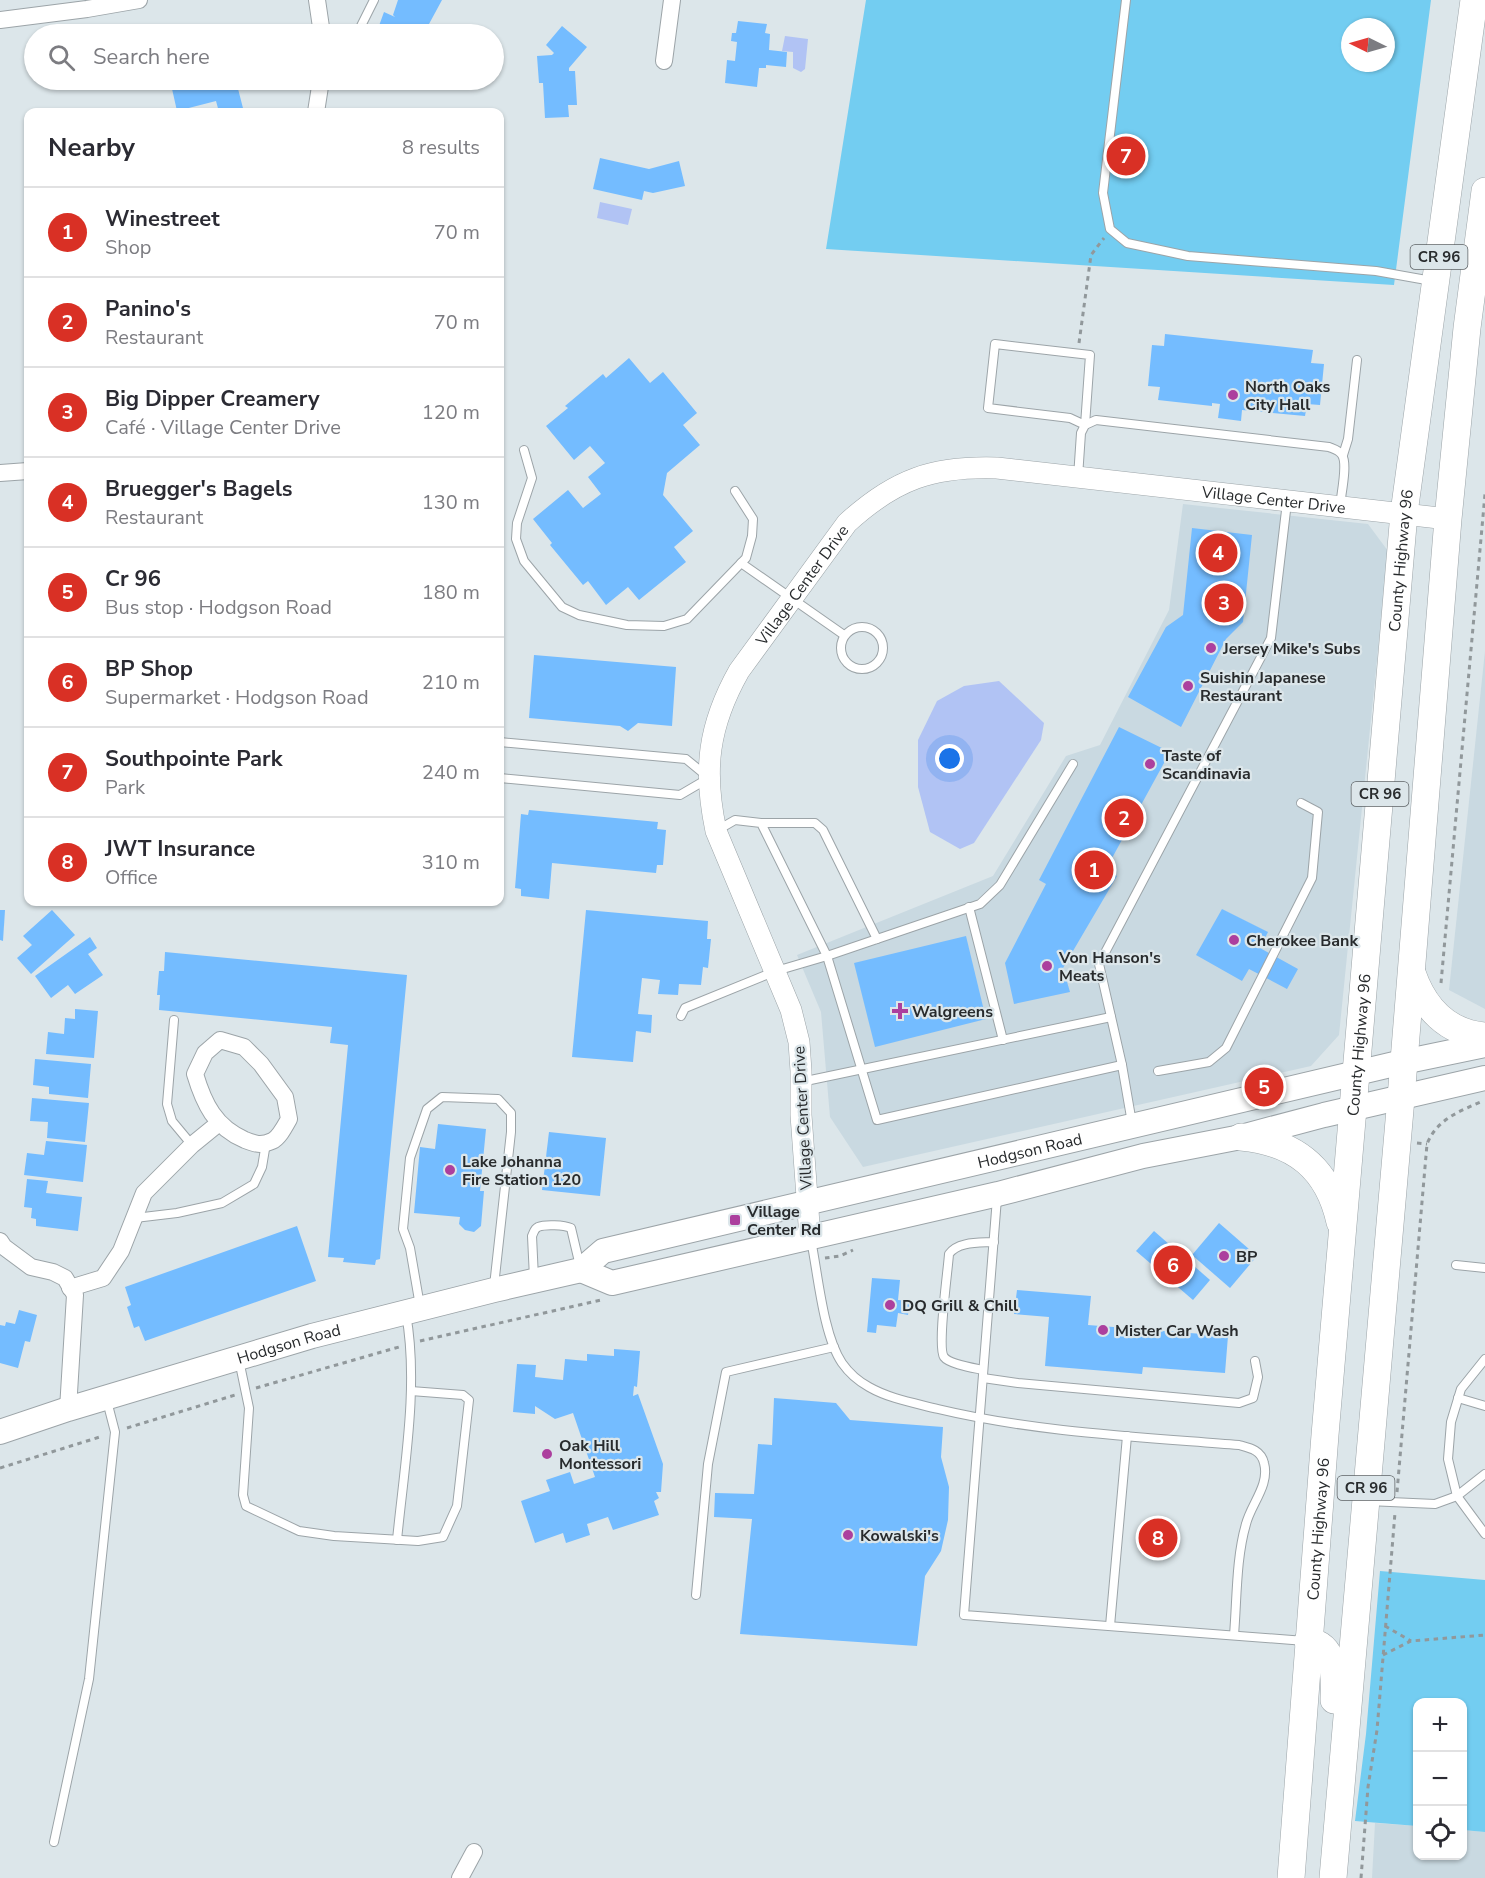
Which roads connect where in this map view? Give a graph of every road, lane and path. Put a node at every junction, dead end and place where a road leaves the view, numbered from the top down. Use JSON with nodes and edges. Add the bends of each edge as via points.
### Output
{"nodes":[{"id":1,"x":139,"y":0,"type":"edge"},
{"id":2,"x":317,"y":0,"type":"edge"},
{"id":3,"x":374,"y":0,"type":"edge"},
{"id":4,"x":672,"y":0,"type":"edge"},
{"id":5,"x":1126,"y":0,"type":"edge"},
{"id":6,"x":1474,"y":0,"type":"edge"},
{"id":7,"x":0,"y":20,"type":"edge"},
{"id":8,"x":321,"y":24,"type":"edge"},
{"id":9,"x":362,"y":24,"type":"edge"},
{"id":10,"x":664,"y":61,"type":"dead end"},
{"id":11,"x":319,"y":90,"type":"edge"},
{"id":12,"x":317,"y":108,"type":"edge"},
{"id":13,"x":1485,"y":191,"type":"edge"},
{"id":14,"x":1110,"y":230,"type":"junction"},
{"id":15,"x":1436,"y":281,"type":"junction"},
{"id":16,"x":1078,"y":352,"type":"junction"},
{"id":17,"x":1357,"y":360,"type":"dead end"},
{"id":18,"x":1085,"y":425,"type":"junction"},
{"id":19,"x":524,"y":450,"type":"dead end"},
{"id":20,"x":1343,"y":455,"type":"junction"},
{"id":21,"x":24,"y":471,"type":"edge"},
{"id":22,"x":0,"y":472,"type":"edge"},
{"id":23,"x":1078,"y":477,"type":"junction"},
{"id":24,"x":735,"y":491,"type":"dead end"},
{"id":25,"x":1485,"y":494,"type":"edge"},
{"id":26,"x":1287,"y":500,"type":"junction"},
{"id":27,"x":1340,"y":506,"type":"junction"},
{"id":28,"x":1404,"y":513,"type":"junction"},
{"id":29,"x":1448,"y":519,"type":"junction"},
{"id":30,"x":741,"y":563,"type":"junction"},
{"id":31,"x":791,"y":598,"type":"junction"},
{"id":32,"x":844,"y":635,"type":"junction"},
{"id":33,"x":504,"y":742,"type":"edge"},
{"id":34,"x":1072,"y":764,"type":"dead end"},
{"id":35,"x":504,"y":778,"type":"edge"},
{"id":36,"x":709,"y":778,"type":"junction"},
{"id":37,"x":1301,"y":803,"type":"dead end"},
{"id":38,"x":761,"y":823,"type":"junction"},
{"id":39,"x":716,"y":831,"type":"junction"},
{"id":40,"x":969,"y":908,"type":"junction"},
{"id":41,"x":878,"y":939,"type":"junction"},
{"id":42,"x":827,"y":956,"type":"junction"},
{"id":43,"x":1411,"y":969,"type":"junction"},
{"id":44,"x":776,"y":971,"type":"junction"},
{"id":45,"x":1441,"y":984,"type":"dead end"},
{"id":46,"x":681,"y":1016,"type":"dead end"},
{"id":47,"x":1111,"y":1017,"type":"junction"},
{"id":48,"x":174,"y":1020,"type":"dead end"},
{"id":49,"x":1485,"y":1036,"type":"edge"},
{"id":50,"x":1003,"y":1040,"type":"junction"},
{"id":51,"x":1485,"y":1045,"type":"edge"},
{"id":52,"x":1403,"y":1062,"type":"junction"},
{"id":53,"x":1122,"y":1065,"type":"junction"},
{"id":54,"x":862,"y":1071,"type":"junction"},
{"id":55,"x":1158,"y":1071,"type":"dead end"},
{"id":56,"x":1357,"y":1074,"type":"junction"},
{"id":57,"x":1485,"y":1078,"type":"edge"},
{"id":58,"x":801,"y":1083,"type":"junction"},
{"id":59,"x":1401,"y":1098,"type":"junction"},
{"id":60,"x":1485,"y":1100,"type":"edge"},
{"id":61,"x":1354,"y":1108,"type":"junction"},
{"id":62,"x":219,"y":1123,"type":"junction"},
{"id":63,"x":1132,"y":1126,"type":"junction"},
{"id":64,"x":1241,"y":1137,"type":"junction"},
{"id":65,"x":266,"y":1143,"type":"junction"},
{"id":66,"x":1416,"y":1143,"type":"dead end"},
{"id":67,"x":1427,"y":1144,"type":"junction"},
{"id":68,"x":192,"y":1145,"type":"junction"},
{"id":69,"x":998,"y":1194,"type":"junction"},
{"id":70,"x":807,"y":1203,"type":"junction"},
{"id":71,"x":135,"y":1218,"type":"junction"},
{"id":72,"x":1342,"y":1231,"type":"junction"},
{"id":73,"x":810,"y":1238,"type":"junction"},
{"id":74,"x":0,"y":1241,"type":"edge"},
{"id":75,"x":994,"y":1242,"type":"junction"},
{"id":76,"x":1456,"y":1265,"type":"dead end"},
{"id":77,"x":1485,"y":1268,"type":"edge"},
{"id":78,"x":581,"y":1270,"type":"junction"},
{"id":79,"x":534,"y":1280,"type":"junction"},
{"id":80,"x":70,"y":1288,"type":"junction"},
{"id":81,"x":494,"y":1290,"type":"junction"},
{"id":82,"x":413,"y":1310,"type":"junction"},
{"id":83,"x":403,"y":1346,"type":"dead end"},
{"id":84,"x":834,"y":1347,"type":"junction"},
{"id":85,"x":239,"y":1357,"type":"junction"},
{"id":86,"x":1485,"y":1359,"type":"edge"},
{"id":87,"x":1255,"y":1361,"type":"dead end"},
{"id":88,"x":983,"y":1374,"type":"junction"},
{"id":89,"x":262,"y":1386,"type":"dead end"},
{"id":90,"x":411,"y":1391,"type":"junction"},
{"id":91,"x":234,"y":1395,"type":"dead end"},
{"id":92,"x":106,"y":1398,"type":"junction"},
{"id":93,"x":1458,"y":1398,"type":"junction"},
{"id":94,"x":1485,"y":1406,"type":"edge"},
{"id":95,"x":68,"y":1409,"type":"junction"},
{"id":96,"x":979,"y":1419,"type":"junction"},
{"id":97,"x":120,"y":1431,"type":"dead end"},
{"id":98,"x":0,"y":1432,"type":"edge"},
{"id":99,"x":109,"y":1434,"type":"dead end"},
{"id":100,"x":1127,"y":1436,"type":"junction"},
{"id":101,"x":0,"y":1468,"type":"edge"},
{"id":102,"x":1485,"y":1474,"type":"edge"},
{"id":103,"x":1457,"y":1496,"type":"junction"},
{"id":104,"x":1364,"y":1501,"type":"junction"},
{"id":105,"x":1396,"y":1503,"type":"junction"},
{"id":106,"x":1485,"y":1534,"type":"edge"},
{"id":107,"x":397,"y":1540,"type":"junction"},
{"id":108,"x":696,"y":1595,"type":"dead end"},
{"id":109,"x":1110,"y":1626,"type":"junction"},
{"id":110,"x":1385,"y":1626,"type":"junction"},
{"id":111,"x":1234,"y":1635,"type":"junction"},
{"id":112,"x":1485,"y":1635,"type":"edge"},
{"id":113,"x":1308,"y":1641,"type":"junction"},
{"id":114,"x":1411,"y":1641,"type":"junction"},
{"id":115,"x":1383,"y":1655,"type":"junction"},
{"id":116,"x":54,"y":1842,"type":"dead end"},
{"id":117,"x":474,"y":1852,"type":"dead end"},
{"id":118,"x":460,"y":1878,"type":"edge"},
{"id":119,"x":1291,"y":1878,"type":"edge"},
{"id":120,"x":1324,"y":1878,"type":"edge"},
{"id":121,"x":1333,"y":1878,"type":"edge"},
{"id":122,"x":1361,"y":1878,"type":"edge"}],
"edges":[{"from":1,"to":7,"type":"street"},
{"from":2,"to":8,"type":"street"},
{"from":3,"to":9,"type":"lane"},
{"from":4,"to":10,"type":"street"},
{"from":5,"to":14,"type":"lane","via":[[1103,193]]},
{"from":6,"to":15,"type":"main road","name":"County Highway 96","number":"CR 96"},
{"from":11,"to":12,"type":"street"},
{"from":13,"to":29,"type":"main road","number":"CR 96"},
{"from":14,"to":15,"type":"lane","via":[[1127,243],[1188,256]]},
{"from":14,"to":16,"type":"path","via":[[1091,255]]},
{"from":15,"to":28,"type":"main road","name":"County Highway 96","number":"CR 96"},
{"from":16,"to":18,"type":"lane","via":[[1090,355]]},
{"from":16,"to":18,"type":"lane","via":[[995,344],[987,408],[1070,418]]},
{"from":17,"to":20,"type":"lane"},
{"from":18,"to":20,"type":"lane","via":[[1096,420],[1306,444],[1329,447]]},
{"from":18,"to":23,"type":"lane"},
{"from":19,"to":30,"type":"lane","via":[[532,478],[517,523],[516,539],[524,561],[562,607],[579,615],[627,625],[664,626],[687,618]]},
{"from":20,"to":27,"type":"lane"},
{"from":21,"to":22,"type":"street"},
{"from":23,"to":26,"type":"street","name":"Village Center Drive"},
{"from":23,"to":31,"type":"street","name":"Village Center Drive","via":[[965,467],[911,480],[887,491],[847,523]]},
{"from":24,"to":30,"type":"lane","via":[[753,519],[746,558]]},
{"from":25,"to":45,"type":"path"},
{"from":26,"to":27,"type":"street","name":"Village Center Drive"},
{"from":26,"to":47,"type":"lane","via":[[1271,638],[1099,964]]},
{"from":27,"to":28,"type":"street","name":"Village Center Drive"},
{"from":28,"to":29,"type":"street","name":"Village Center Drive"},
{"from":28,"to":56,"type":"main road","name":"County Highway 96","number":"CR 96"},
{"from":29,"to":43,"type":"main road","number":"CR 96"},
{"from":30,"to":31,"type":"lane"},
{"from":31,"to":32,"type":"lane"},
{"from":31,"to":36,"type":"street","name":"Village Center Drive","via":[[724,698],[715,722]]},
{"from":32,"to":32,"type":"lane","via":[[840,648],[844,661],[855,669],[868,669],[878,662],[884,647],[879,634],[869,627],[856,626]]},
{"from":33,"to":36,"type":"lane","via":[[686,759]]},
{"from":34,"to":40,"type":"lane","via":[[1000,885],[980,904]]},
{"from":35,"to":36,"type":"lane","via":[[680,795]]},
{"from":36,"to":39,"type":"street","name":"Village Center Drive"},
{"from":37,"to":55,"type":"lane","via":[[1318,812],[1312,878],[1226,1048],[1209,1062]]},
{"from":38,"to":39,"type":"lane","via":[[735,820]]},
{"from":38,"to":41,"type":"lane","via":[[815,824],[823,830]]},
{"from":38,"to":42,"type":"lane"},
{"from":39,"to":44,"type":"street","name":"Village Center Drive"},
{"from":40,"to":41,"type":"lane"},
{"from":40,"to":50,"type":"lane"},
{"from":41,"to":42,"type":"lane"},
{"from":42,"to":44,"type":"lane"},
{"from":42,"to":54,"type":"lane"},
{"from":43,"to":49,"type":"main road","via":[[1418,990],[1436,1016],[1453,1028]]},
{"from":43,"to":52,"type":"main road","number":"CR 96"},
{"from":44,"to":46,"type":"lane","via":[[685,1008]]},
{"from":44,"to":58,"type":"street","name":"Village Center Drive","via":[[799,1042]]},
{"from":47,"to":50,"type":"lane"},
{"from":47,"to":53,"type":"lane"},
{"from":48,"to":68,"type":"lane","via":[[167,1104],[172,1121]]},
{"from":50,"to":54,"type":"lane"},
{"from":51,"to":52,"type":"main road","name":"Hodgson Road"},
{"from":52,"to":56,"type":"main road","name":"Hodgson Road"},
{"from":52,"to":59,"type":"main road","number":"CR 96"},
{"from":53,"to":54,"type":"lane","via":[[877,1120]]},
{"from":53,"to":63,"type":"lane"},
{"from":54,"to":58,"type":"lane"},
{"from":56,"to":61,"type":"main road","name":"County Highway 96","number":"CR 96"},
{"from":56,"to":63,"type":"main road","name":"Hodgson Road"},
{"from":57,"to":59,"type":"main road","name":"Hodgson Road"},
{"from":58,"to":70,"type":"street","name":"Village Center Drive"},
{"from":59,"to":61,"type":"main road","name":"Hodgson Road"},
{"from":59,"to":104,"type":"main road","number":"CR 96"},
{"from":60,"to":67,"type":"path","via":[[1439,1124]]},
{"from":61,"to":64,"type":"main road","name":"Hodgson Road"},
{"from":61,"to":72,"type":"main road","name":"County Highway 96","number":"CR 96"},
{"from":62,"to":65,"type":"street","via":[[229,1133],[258,1145]]},
{"from":62,"to":65,"type":"street","via":[[201,1096],[195,1074],[205,1053],[220,1040],[244,1047],[285,1097],[289,1119],[274,1141]]},
{"from":62,"to":68,"type":"street"},
{"from":63,"to":70,"type":"main road","name":"Hodgson Road"},
{"from":64,"to":69,"type":"main road","name":"Hodgson Road","via":[[1143,1156]]},
{"from":64,"to":72,"type":"main road","via":[[1283,1146],[1313,1167],[1333,1198]]},
{"from":65,"to":71,"type":"lane","via":[[254,1184],[222,1203]]},
{"from":66,"to":67,"type":"path"},
{"from":67,"to":105,"type":"path"},
{"from":68,"to":71,"type":"street","via":[[144,1193]]},
{"from":69,"to":73,"type":"main road","name":"Hodgson Road"},
{"from":69,"to":75,"type":"lane"},
{"from":70,"to":73,"type":"street","name":"Village Center Drive"},
{"from":70,"to":78,"type":"main road","name":"Hodgson Road","via":[[603,1251]]},
{"from":71,"to":80,"type":"street","via":[[104,1278]]},
{"from":72,"to":113,"type":"main road","name":"County Highway 96","number":"CR 96"},
{"from":73,"to":78,"type":"main road","name":"Hodgson Road","via":[[612,1283]]},
{"from":73,"to":84,"type":"lane"},
{"from":74,"to":80,"type":"street","via":[[31,1267],[65,1278]]},
{"from":75,"to":88,"type":"lane"},
{"from":75,"to":88,"type":"lane","via":[[967,1244],[949,1254],[941,1348],[949,1361]]},
{"from":76,"to":77,"type":"lane"},
{"from":78,"to":79,"type":"main road","name":"Hodgson Road"},
{"from":78,"to":79,"type":"lane","via":[[571,1228],[539,1227],[532,1236]]},
{"from":79,"to":81,"type":"main road","name":"Hodgson Road"},
{"from":80,"to":95,"type":"street","via":[[75,1295]]},
{"from":81,"to":82,"type":"main road","name":"Hodgson Road"},
{"from":81,"to":82,"type":"lane","via":[[511,1113],[498,1099],[442,1097],[427,1109],[410,1158],[403,1229],[410,1248]]},
{"from":82,"to":85,"type":"main road","name":"Hodgson Road"},
{"from":82,"to":90,"type":"lane"},
{"from":83,"to":89,"type":"path"},
{"from":84,"to":96,"type":"lane","via":[[841,1361],[868,1387],[890,1397]]},
{"from":84,"to":108,"type":"lane","via":[[726,1372],[708,1464]]},
{"from":85,"to":92,"type":"main road","name":"Hodgson Road"},
{"from":85,"to":107,"type":"lane","via":[[249,1408],[243,1495],[246,1506],[299,1531]]},
{"from":86,"to":93,"type":"lane"},
{"from":87,"to":88,"type":"lane","via":[[1258,1377],[1253,1398],[1239,1403],[1018,1383]]},
{"from":88,"to":96,"type":"lane"},
{"from":90,"to":107,"type":"lane"},
{"from":90,"to":107,"type":"lane","via":[[463,1395],[469,1400],[457,1506],[443,1537]]},
{"from":91,"to":97,"type":"path"},
{"from":92,"to":95,"type":"main road","name":"Hodgson Road"},
{"from":92,"to":116,"type":"lane","via":[[115,1432],[89,1679]]},
{"from":93,"to":94,"type":"lane"},
{"from":93,"to":103,"type":"lane","via":[[1451,1422],[1448,1459]]},
{"from":95,"to":98,"type":"main road","name":"Hodgson Road"},
{"from":96,"to":100,"type":"lane"},
{"from":96,"to":109,"type":"lane","via":[[964,1615]]},
{"from":99,"to":101,"type":"path"},
{"from":100,"to":109,"type":"lane"},
{"from":100,"to":111,"type":"lane","via":[[1239,1445],[1261,1454],[1265,1465],[1263,1482],[1242,1536]]},
{"from":102,"to":103,"type":"lane"},
{"from":103,"to":105,"type":"lane","via":[[1435,1504]]},
{"from":103,"to":106,"type":"lane"},
{"from":104,"to":105,"type":"lane"},
{"from":104,"to":121,"type":"main road","number":"CR 96"},
{"from":105,"to":110,"type":"path"},
{"from":109,"to":111,"type":"lane"},
{"from":110,"to":114,"type":"path"},
{"from":110,"to":115,"type":"path"},
{"from":111,"to":113,"type":"lane"},
{"from":112,"to":114,"type":"path"},
{"from":113,"to":119,"type":"main road","name":"County Highway 96","number":"CR 96"},
{"from":113,"to":120,"type":"main road","via":[[1325,1647],[1334,1677],[1322,1845]]},
{"from":114,"to":115,"type":"path"},
{"from":115,"to":122,"type":"path"},
{"from":117,"to":118,"type":"street"}]}
